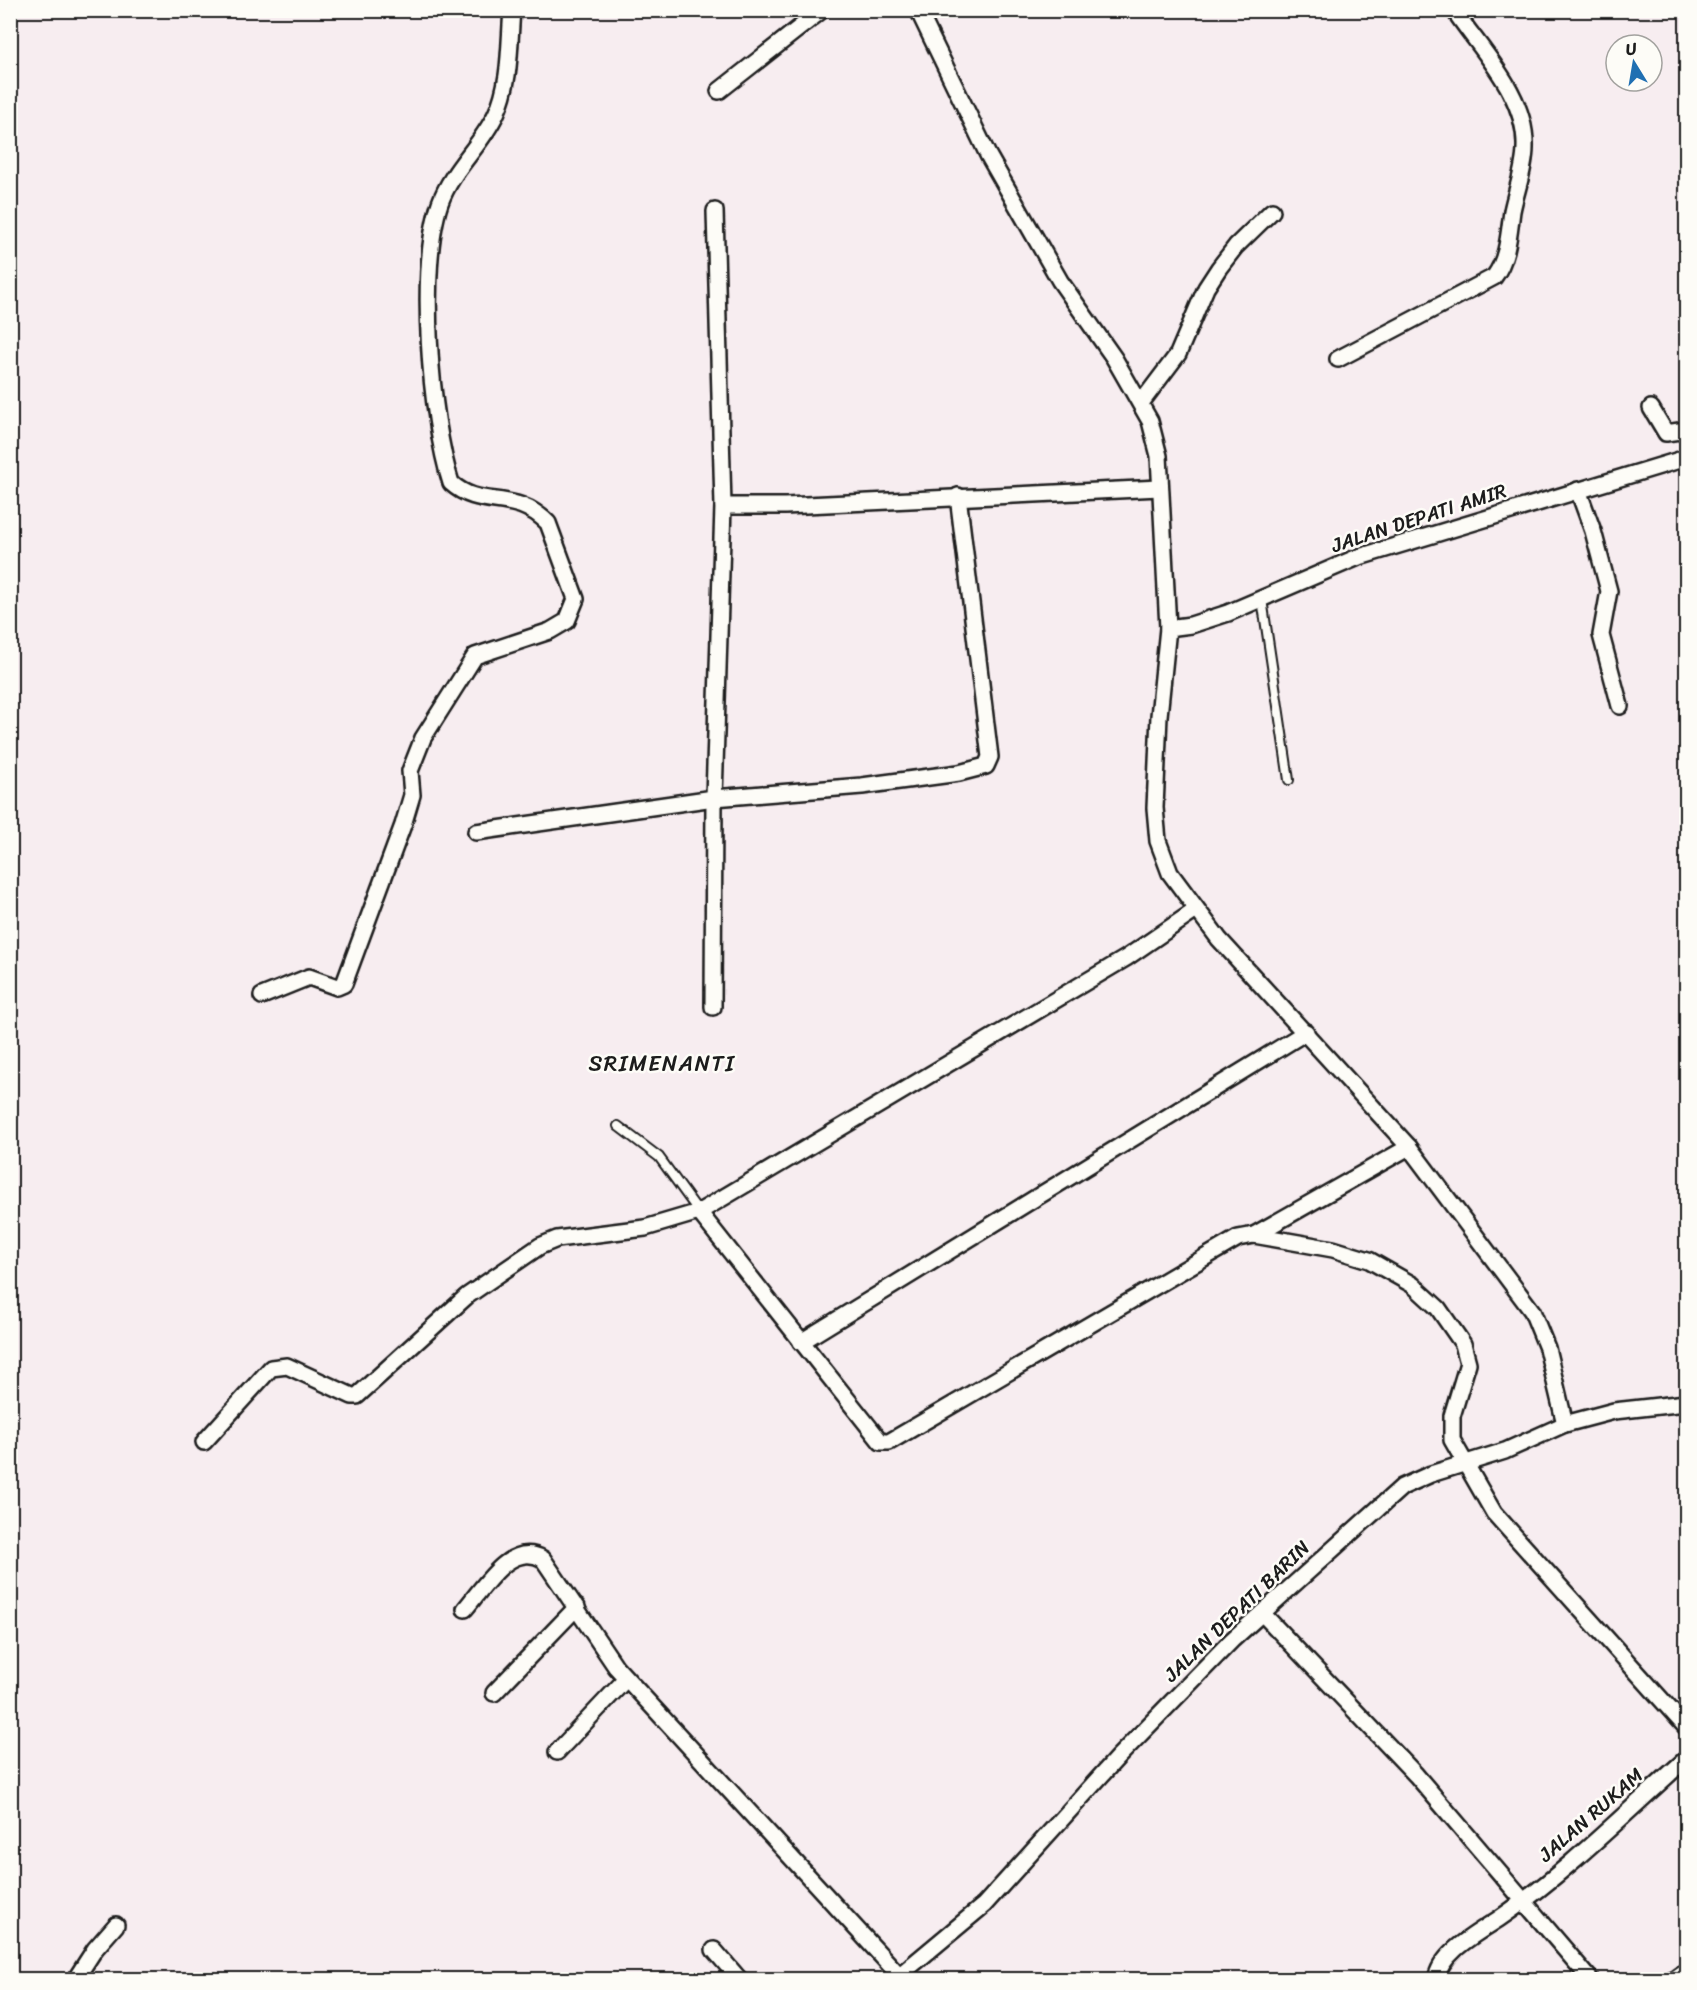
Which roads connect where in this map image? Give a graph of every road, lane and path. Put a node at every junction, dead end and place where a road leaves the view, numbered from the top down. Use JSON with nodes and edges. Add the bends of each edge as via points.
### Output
{"nodes":[{"id":1,"x":512,"y":10,"type":"edge"},
{"id":2,"x":822,"y":10,"type":"edge"},
{"id":3,"x":918,"y":10,"type":"edge"},
{"id":4,"x":1454,"y":10,"type":"edge"},
{"id":5,"x":719,"y":91,"type":"dead end"},
{"id":6,"x":715,"y":211,"type":"dead end"},
{"id":7,"x":1272,"y":211,"type":"dead end"},
{"id":8,"x":1338,"y":359,"type":"dead end"},
{"id":9,"x":1141,"y":403,"type":"junction"},
{"id":10,"x":1652,"y":408,"type":"dead end"},
{"id":11,"x":1686,"y":430,"type":"edge"},
{"id":12,"x":1686,"y":458,"type":"edge"},
{"id":13,"x":1160,"y":488,"type":"junction"},
{"id":14,"x":1578,"y":490,"type":"junction"},
{"id":15,"x":958,"y":496,"type":"junction"},
{"id":16,"x":723,"y":506,"type":"junction"},
{"id":17,"x":1262,"y":599,"type":"junction"},
{"id":18,"x":1168,"y":628,"type":"junction"},
{"id":19,"x":1620,"y":706,"type":"dead end"},
{"id":20,"x":1289,"y":780,"type":"dead end"},
{"id":21,"x":714,"y":798,"type":"junction"},
{"id":22,"x":476,"y":831,"type":"dead end"},
{"id":23,"x":1196,"y":910,"type":"junction"},
{"id":24,"x":262,"y":996,"type":"dead end"},
{"id":25,"x":712,"y":1007,"type":"dead end"},
{"id":26,"x":1306,"y":1032,"type":"junction"},
{"id":27,"x":618,"y":1126,"type":"dead end"},
{"id":28,"x":1409,"y":1147,"type":"junction"},
{"id":29,"x":699,"y":1212,"type":"junction"},
{"id":30,"x":1254,"y":1235,"type":"junction"},
{"id":31,"x":801,"y":1342,"type":"junction"},
{"id":32,"x":1686,"y":1403,"type":"edge"},
{"id":33,"x":1565,"y":1424,"type":"junction"},
{"id":34,"x":204,"y":1442,"type":"dead end"},
{"id":35,"x":1466,"y":1463,"type":"junction"},
{"id":36,"x":577,"y":1607,"type":"junction"},
{"id":37,"x":465,"y":1609,"type":"dead end"},
{"id":38,"x":1262,"y":1613,"type":"junction"},
{"id":39,"x":626,"y":1679,"type":"junction"},
{"id":40,"x":494,"y":1693,"type":"dead end"},
{"id":41,"x":1686,"y":1727,"type":"edge"},
{"id":42,"x":557,"y":1752,"type":"dead end"},
{"id":43,"x":1686,"y":1759,"type":"edge"},
{"id":44,"x":1523,"y":1902,"type":"junction"},
{"id":45,"x":116,"y":1925,"type":"dead end"},
{"id":46,"x":714,"y":1950,"type":"dead end"},
{"id":47,"x":1686,"y":1970,"type":"edge"},
{"id":48,"x":896,"y":1977,"type":"edge"},
{"id":49,"x":75,"y":1980,"type":"edge"},
{"id":50,"x":740,"y":1980,"type":"edge"},
{"id":51,"x":1436,"y":1980,"type":"edge"},
{"id":52,"x":1591,"y":1980,"type":"edge"},
{"id":53,"x":1672,"y":1980,"type":"edge"}],
"edges":[{"from":1,"to":24,"type":"street","via":[[502,99],[488,128],[451,179],[430,245],[429,320],[434,381],[452,483],[470,496],[510,500],[539,514],[548,523],[576,599],[567,621],[550,631],[476,656],[423,738],[410,771],[412,795],[406,815],[345,984],[337,987],[309,977]]},
{"from":2,"to":5,"type":"street"},
{"from":3,"to":9,"type":"street","via":[[988,155],[1060,281]]},
{"from":4,"to":8,"type":"street","via":[[1494,65],[1524,128],[1526,149],[1504,261],[1494,277]]},
{"from":6,"to":16,"type":"street"},
{"from":7,"to":9,"type":"street","via":[[1219,268],[1206,288],[1178,354]]},
{"from":9,"to":13,"type":"street","via":[[1159,456]]},
{"from":10,"to":11,"type":"street","via":[[1665,432]]},
{"from":12,"to":14,"type":"street","name":"JALAN DEPATI AMIR"},
{"from":13,"to":15,"type":"street"},
{"from":13,"to":18,"type":"street"},
{"from":14,"to":17,"type":"street","name":"JALAN DEPATI AMIR","via":[[1356,558]]},
{"from":14,"to":19,"type":"street","via":[[1609,591],[1601,634]]},
{"from":15,"to":16,"type":"street"},
{"from":15,"to":21,"type":"street","via":[[990,757],[986,766],[862,786]]},
{"from":16,"to":21,"type":"street"},
{"from":17,"to":18,"type":"street","name":"JALAN DEPATI AMIR","via":[[1191,625]]},
{"from":17,"to":20,"type":"lane"},
{"from":18,"to":23,"type":"street","via":[[1159,716],[1155,808],[1158,841],[1170,873]]},
{"from":21,"to":22,"type":"street"},
{"from":21,"to":25,"type":"street"},
{"from":23,"to":26,"type":"street"},
{"from":23,"to":29,"type":"street","via":[[1125,958]]},
{"from":26,"to":28,"type":"street"},
{"from":26,"to":31,"type":"street"},
{"from":27,"to":29,"type":"lane","via":[[659,1157]]},
{"from":28,"to":30,"type":"street"},
{"from":28,"to":33,"type":"street","via":[[1532,1311],[1547,1348]]},
{"from":29,"to":31,"type":"street"},
{"from":29,"to":34,"type":"street","via":[[645,1228],[557,1239],[540,1246],[467,1296],[357,1396],[287,1366],[272,1368]]},
{"from":30,"to":31,"type":"street","via":[[1238,1238],[886,1443],[878,1441]]},
{"from":30,"to":35,"type":"street","via":[[1333,1249],[1369,1260],[1413,1286],[1438,1308],[1453,1327],[1468,1363],[1451,1432]]},
{"from":32,"to":33,"type":"street","name":"JALAN DEPATI BARIN","via":[[1614,1411]]},
{"from":33,"to":35,"type":"street","name":"JALAN DEPATI BARIN","via":[[1505,1451]]},
{"from":35,"to":38,"type":"street","name":"JALAN DEPATI BARIN","via":[[1402,1487]]},
{"from":35,"to":41,"type":"street","via":[[1494,1513]]},
{"from":36,"to":37,"type":"street","via":[[543,1559],[526,1553],[496,1572]]},
{"from":36,"to":39,"type":"street"},
{"from":36,"to":40,"type":"street"},
{"from":38,"to":44,"type":"street","via":[[1416,1775]]},
{"from":38,"to":48,"type":"street","name":"JALAN DEPATI BARIN","via":[[1117,1758],[984,1905]]},
{"from":39,"to":42,"type":"street"},
{"from":39,"to":48,"type":"street"},
{"from":43,"to":44,"type":"street","name":"JALAN RUKAM"},
{"from":44,"to":51,"type":"street","name":"JALAN RUKAM","via":[[1455,1950],[1439,1965]]},
{"from":44,"to":52,"type":"street"},
{"from":45,"to":49,"type":"street"},
{"from":46,"to":50,"type":"street"},
{"from":47,"to":53,"type":"street"}]}
